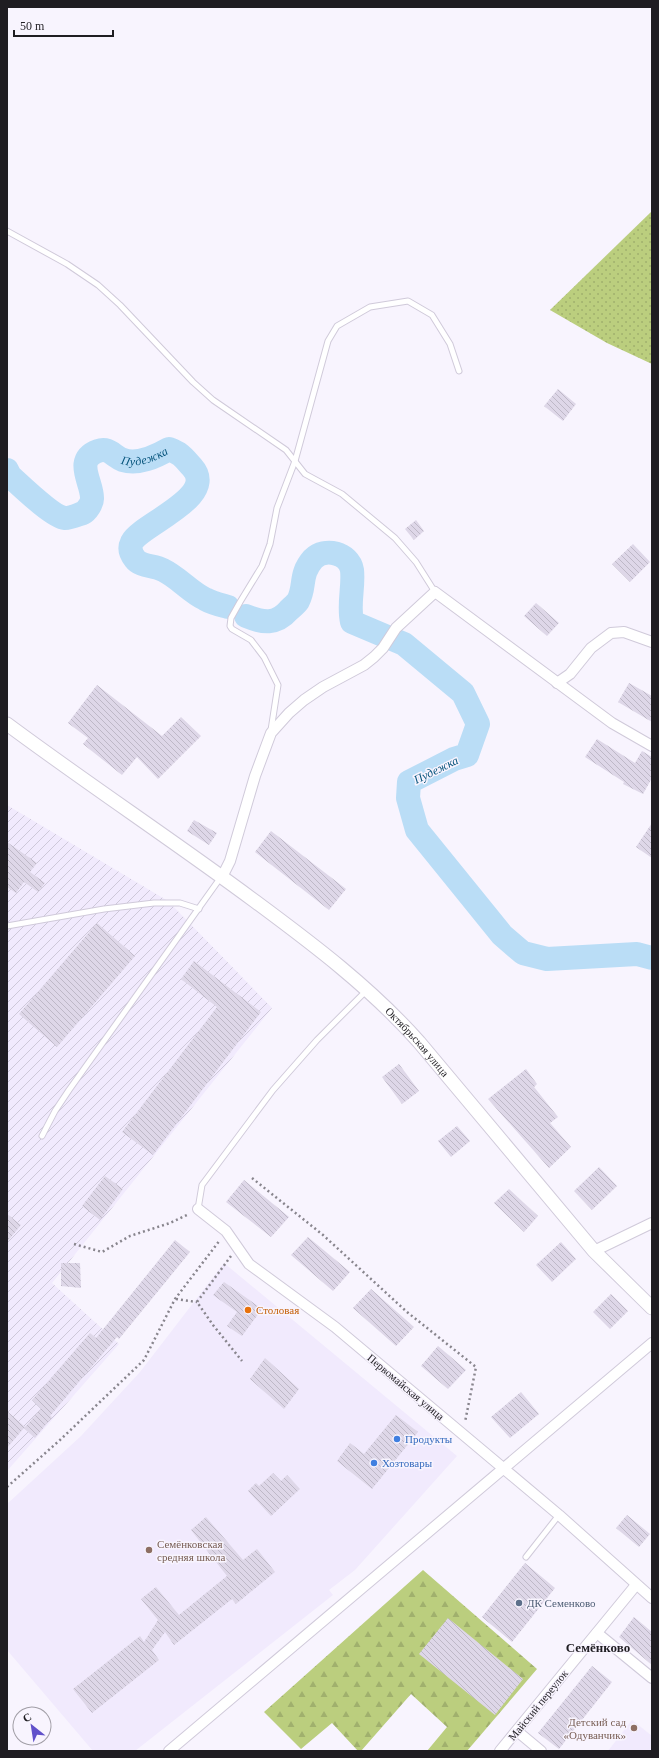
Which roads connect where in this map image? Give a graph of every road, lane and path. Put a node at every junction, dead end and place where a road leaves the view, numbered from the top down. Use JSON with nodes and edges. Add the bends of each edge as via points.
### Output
{"nodes":[{"id":1,"x":7,"y":231,"type":"edge"},
{"id":2,"x":459,"y":371,"type":"dead end"},
{"id":3,"x":295,"y":461,"type":"junction"},
{"id":4,"x":435,"y":592,"type":"junction"},
{"id":5,"x":652,"y":642,"type":"edge"},
{"id":6,"x":558,"y":683,"type":"junction"},
{"id":7,"x":7,"y":724,"type":"edge"},
{"id":8,"x":271,"y":733,"type":"junction"},
{"id":9,"x":652,"y":746,"type":"edge"},
{"id":10,"x":222,"y":877,"type":"junction"},
{"id":11,"x":198,"y":909,"type":"junction"},
{"id":12,"x":7,"y":926,"type":"edge"},
{"id":13,"x":368,"y":989,"type":"junction"},
{"id":14,"x":42,"y":1136,"type":"dead end"},
{"id":15,"x":252,"y":1178,"type":"dead end"},
{"id":16,"x":198,"y":1209,"type":"junction"},
{"id":17,"x":652,"y":1223,"type":"edge"},
{"id":18,"x":226,"y":1231,"type":"junction"},
{"id":19,"x":74,"y":1244,"type":"dead end"},
{"id":20,"x":238,"y":1248,"type":"junction"},
{"id":21,"x":594,"y":1251,"type":"junction"},
{"id":22,"x":175,"y":1299,"type":"junction"},
{"id":23,"x":197,"y":1302,"type":"junction"},
{"id":24,"x":652,"y":1308,"type":"edge"},
{"id":25,"x":652,"y":1343,"type":"edge"},
{"id":26,"x":242,"y":1361,"type":"dead end"},
{"id":27,"x":463,"y":1434,"type":"junction"},
{"id":28,"x":504,"y":1468,"type":"junction"},
{"id":29,"x":7,"y":1487,"type":"edge"},
{"id":30,"x":560,"y":1515,"type":"junction"},
{"id":31,"x":526,"y":1557,"type":"dead end"},
{"id":32,"x":636,"y":1585,"type":"junction"},
{"id":33,"x":652,"y":1598,"type":"edge"},
{"id":34,"x":597,"y":1633,"type":"junction"},
{"id":35,"x":652,"y":1678,"type":"edge"},
{"id":36,"x":517,"y":1731,"type":"junction"},
{"id":37,"x":169,"y":1751,"type":"edge"},
{"id":38,"x":500,"y":1751,"type":"edge"},
{"id":39,"x":541,"y":1751,"type":"edge"}],
"edges":[{"from":1,"to":3,"type":"lane","via":[[67,264],[98,285],[193,382],[214,400],[286,450]]},
{"from":2,"to":3,"type":"lane","via":[[450,344],[432,314],[408,301],[370,307],[337,326],[328,342]]},
{"from":3,"to":4,"type":"lane","via":[[305,474],[342,494],[395,538],[416,562]]},
{"from":3,"to":8,"type":"lane","via":[[277,508],[270,544],[262,566],[231,618],[230,626],[251,640],[264,657],[278,685]]},
{"from":4,"to":6,"type":"street"},
{"from":4,"to":8,"type":"street","via":[[396,628],[383,648],[364,665],[304,700]]},
{"from":5,"to":6,"type":"street","via":[[624,632],[611,633],[591,648],[570,674]]},
{"from":6,"to":9,"type":"street","via":[[612,723]]},
{"from":7,"to":10,"type":"street","name":"Октябрьская улица"},
{"from":8,"to":10,"type":"street","via":[[255,776],[230,861]]},
{"from":10,"to":11,"type":"lane"},
{"from":10,"to":13,"type":"street","name":"Октябрьская улица","via":[[305,938]]},
{"from":11,"to":12,"type":"lane","via":[[180,903],[154,903]]},
{"from":11,"to":14,"type":"lane","via":[[69,1090]]},
{"from":13,"to":16,"type":"lane","via":[[317,1040],[273,1090],[202,1185]]},
{"from":13,"to":21,"type":"street","name":"Октябрьская улица","via":[[419,1042]]},
{"from":15,"to":27,"type":"path","via":[[323,1235],[407,1312],[476,1367]]},
{"from":16,"to":18,"type":"street","name":"Первомайская улица"},
{"from":16,"to":19,"type":"path","via":[[170,1223],[130,1236],[102,1252]]},
{"from":17,"to":21,"type":"street"},
{"from":18,"to":20,"type":"street","name":"Первомайская улица"},
{"from":18,"to":22,"type":"path"},
{"from":20,"to":23,"type":"path"},
{"from":20,"to":27,"type":"street","name":"Первомайская улица","via":[[249,1264],[335,1327]]},
{"from":21,"to":24,"type":"street","name":"Октябрьская улица"},
{"from":22,"to":23,"type":"path"},
{"from":22,"to":29,"type":"path","via":[[144,1360]]},
{"from":23,"to":26,"type":"path","via":[[212,1325]]},
{"from":25,"to":28,"type":"street"},
{"from":27,"to":28,"type":"street","name":"Первомайская улица"},
{"from":28,"to":30,"type":"street","name":"Первомайская улица"},
{"from":28,"to":37,"type":"street"},
{"from":30,"to":31,"type":"lane"},
{"from":30,"to":32,"type":"street","name":"Первомайская улица"},
{"from":32,"to":33,"type":"street","name":"Первомайская улица"},
{"from":32,"to":34,"type":"street","name":"Майский переулок"},
{"from":34,"to":35,"type":"street"},
{"from":34,"to":36,"type":"street","name":"Майский переулок"},
{"from":36,"to":38,"type":"street","name":"Майский переулок"},
{"from":36,"to":39,"type":"street"}]}
